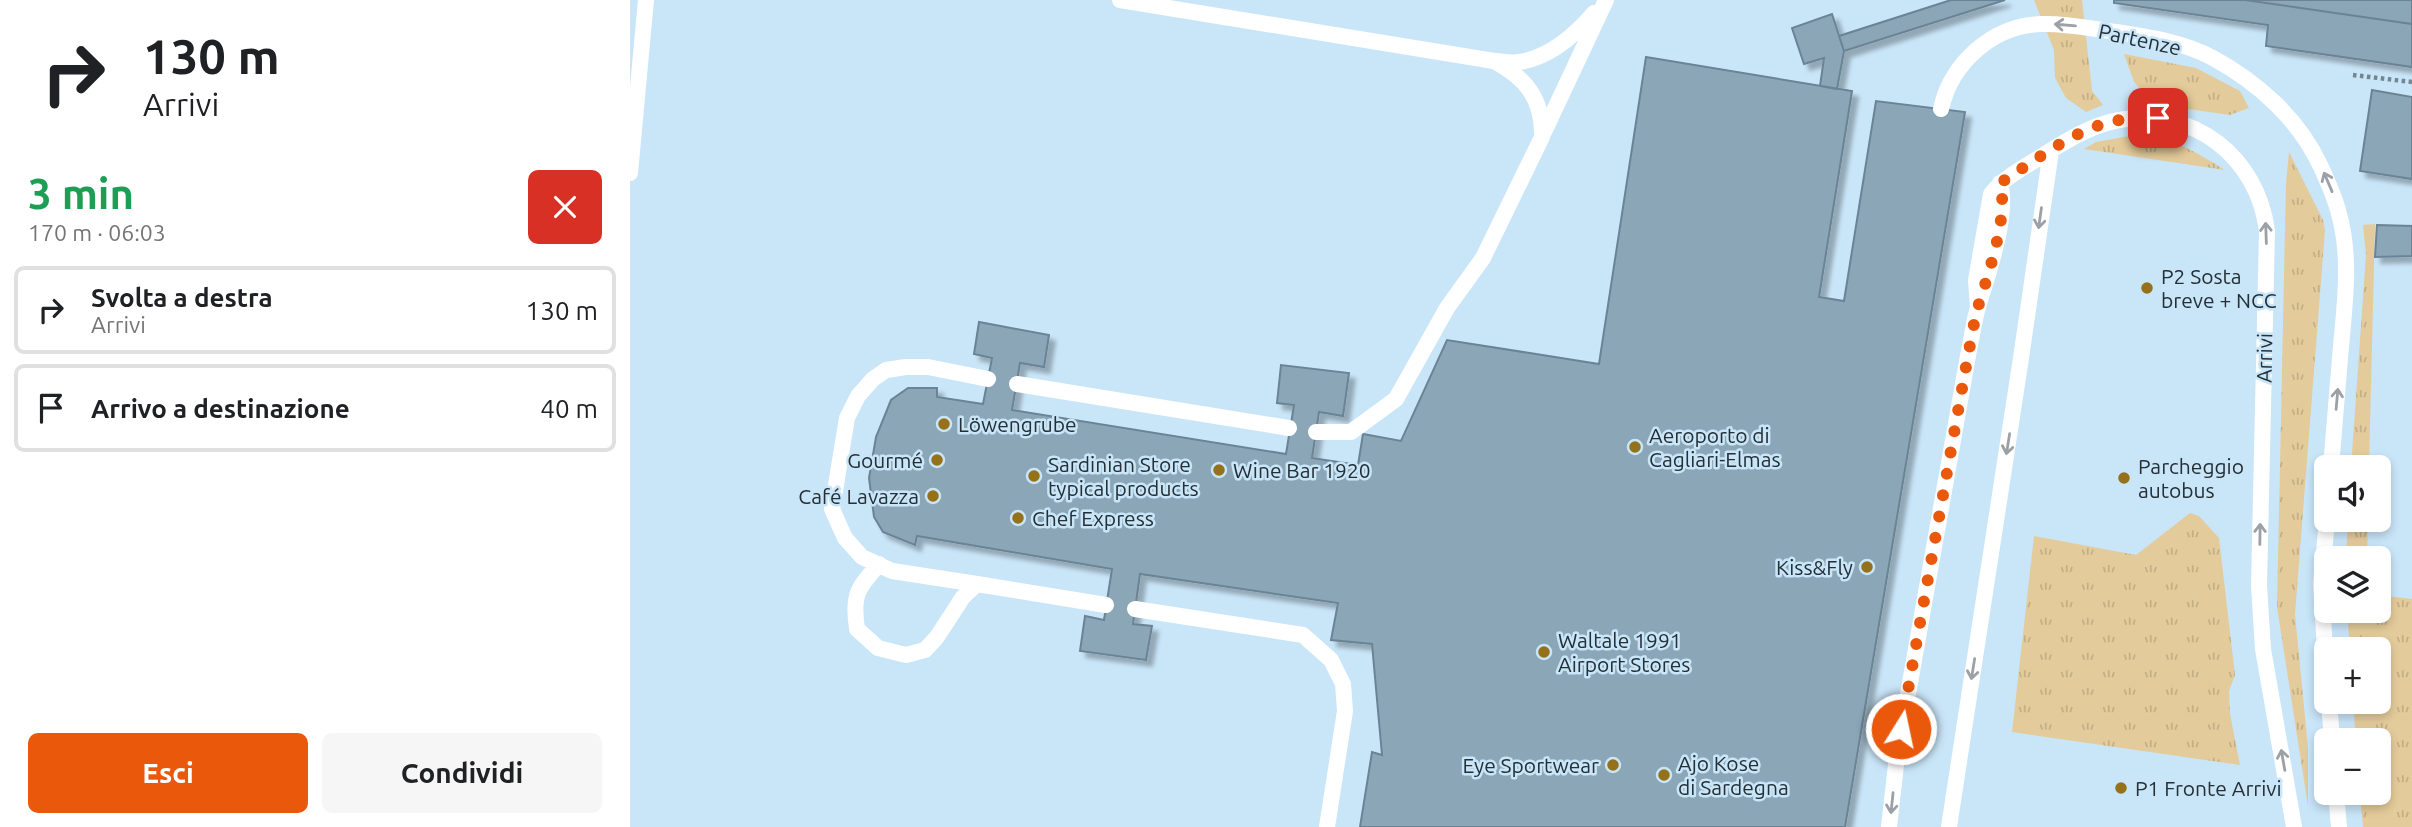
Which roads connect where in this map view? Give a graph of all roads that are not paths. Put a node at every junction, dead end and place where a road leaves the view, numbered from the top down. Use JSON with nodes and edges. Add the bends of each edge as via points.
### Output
{"nodes":[{"id":1,"x":646,"y":0,"type":"edge"},
{"id":2,"x":1120,"y":0,"type":"edge"},
{"id":3,"x":1606,"y":0,"type":"edge"},
{"id":4,"x":1494,"y":61,"type":"junction"},
{"id":5,"x":1941,"y":110,"type":"dead end"},
{"id":6,"x":1542,"y":137,"type":"junction"},
{"id":7,"x":2051,"y":151,"type":"junction"},
{"id":8,"x":630,"y":173,"type":"edge"},
{"id":9,"x":988,"y":379,"type":"dead end"},
{"id":10,"x":1017,"y":384,"type":"dead end"},
{"id":11,"x":1289,"y":428,"type":"dead end"},
{"id":12,"x":1316,"y":432,"type":"dead end"},
{"id":13,"x":2332,"y":455,"type":"edge"},
{"id":14,"x":2326,"y":532,"type":"edge"},
{"id":15,"x":878,"y":564,"type":"junction"},
{"id":16,"x":977,"y":584,"type":"junction"},
{"id":17,"x":1106,"y":605,"type":"dead end"},
{"id":18,"x":1135,"y":609,"type":"dead end"},
{"id":19,"x":2324,"y":637,"type":"edge"},
{"id":20,"x":2337,"y":805,"type":"edge"},
{"id":21,"x":1327,"y":827,"type":"edge"},
{"id":22,"x":1889,"y":827,"type":"edge"},
{"id":23,"x":1948,"y":827,"type":"edge"},
{"id":24,"x":2294,"y":827,"type":"edge"},
{"id":25,"x":2339,"y":827,"type":"edge"}],
"edges":[{"from":1,"to":8,"type":"lane"},
{"from":2,"to":4,"type":"lane"},
{"from":3,"to":4,"type":"lane","via":[[1583,26],[1550,51],[1518,63]]},
{"from":3,"to":6,"type":"lane"},
{"from":4,"to":6,"type":"lane","via":[[1524,81],[1542,119]]},
{"from":13,"to":5,"type":"lane","name":"Partenze","one_way":true,"via":[[2346,296],[2340,215],[2319,161],[2302,134],[2263,91],[2210,56],[2161,40],[2039,24],[1994,37],[1965,61],[1945,91]]},
{"from":6,"to":12,"type":"lane","via":[[1483,258],[1447,309],[1396,398],[1351,432]]},
{"from":7,"to":22,"type":"lane","name":"Arrivi","one_way":true,"via":[[2000,183],[1991,194],[1976,280],[1978,307],[1897,756]]},
{"from":7,"to":23,"type":"lane","one_way":true},
{"from":24,"to":7,"type":"lane","name":"Arrivi","one_way":true,"via":[[2263,649],[2259,585],[2264,208],[2246,171],[2230,153],[2201,131],[2182,124],[2158,118],[2120,120]]},
{"from":9,"to":15,"type":"lane","via":[[906,367],[886,370],[858,396],[847,418],[832,509],[845,538],[862,557]]},
{"from":10,"to":11,"type":"lane"},
{"from":14,"to":19,"type":"lane","via":[[2321,584]]},
{"from":15,"to":16,"type":"lane","via":[[892,571]]},
{"from":15,"to":16,"type":"lane","via":[[859,587],[854,609],[857,629],[878,648],[906,655],[925,650]]},
{"from":16,"to":17,"type":"lane"},
{"from":18,"to":21,"type":"lane","via":[[1303,635],[1331,660],[1343,684],[1345,711]]},
{"from":20,"to":25,"type":"lane"}]}
